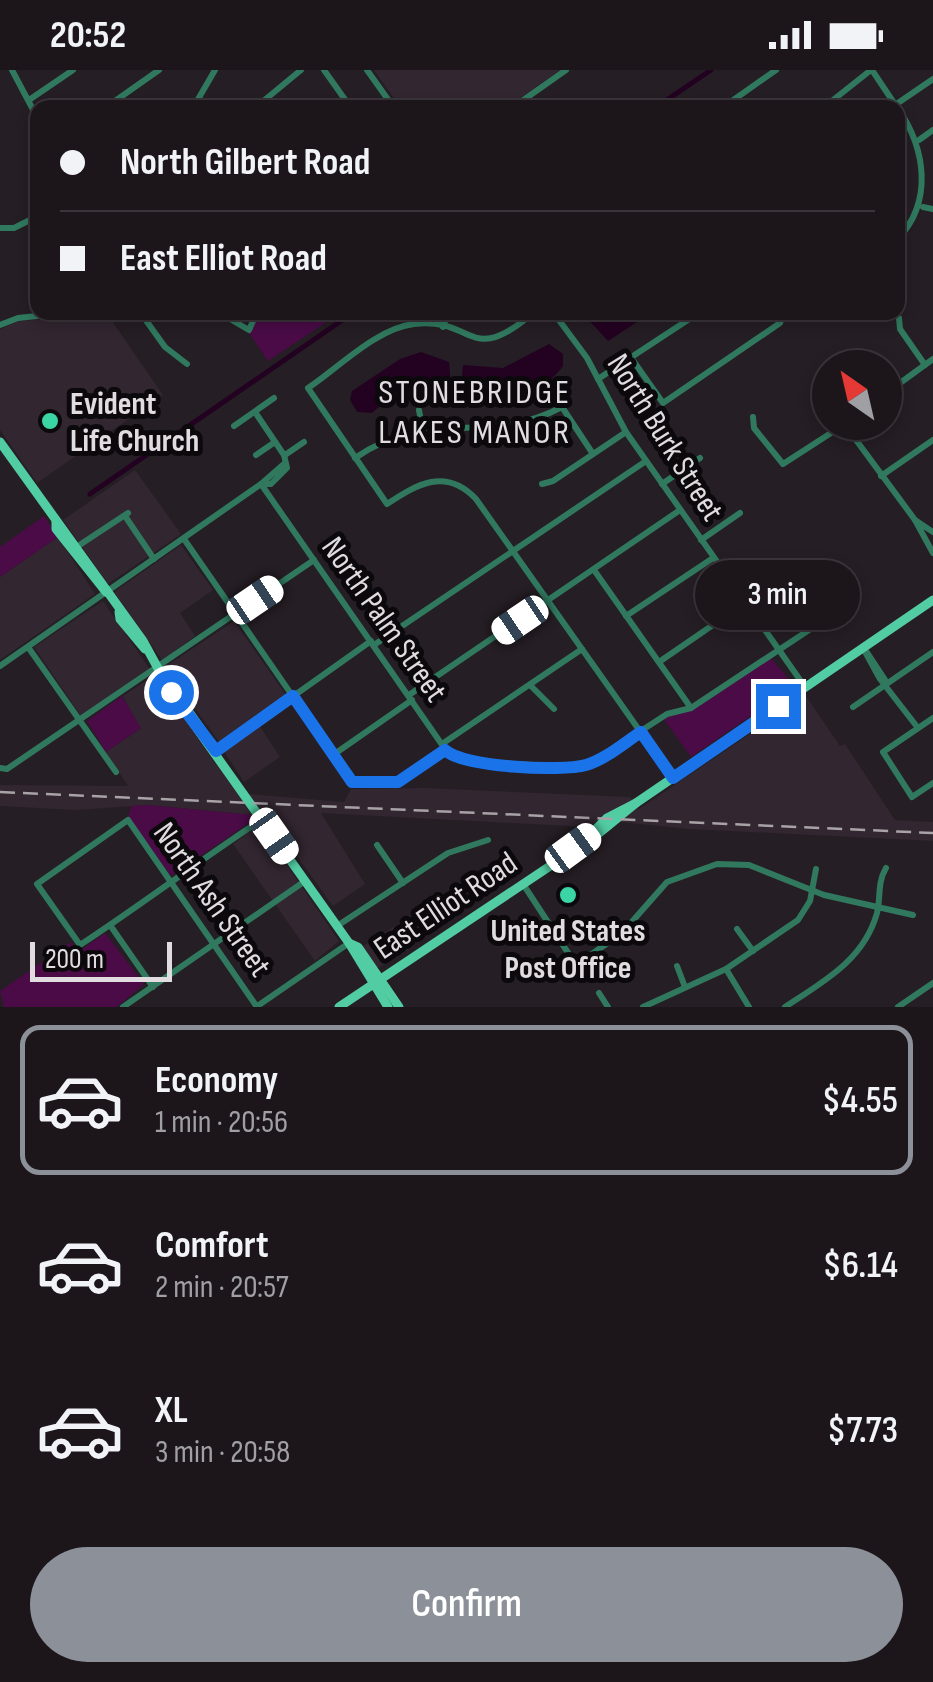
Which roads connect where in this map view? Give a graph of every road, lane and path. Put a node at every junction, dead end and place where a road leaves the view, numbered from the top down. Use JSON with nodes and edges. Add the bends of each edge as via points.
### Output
{"nodes":[{"id":1,"x":12,"y":70,"type":"edge"},
{"id":2,"x":73,"y":70,"type":"edge"},
{"id":3,"x":159,"y":70,"type":"edge"},
{"id":4,"x":214,"y":70,"type":"edge"},
{"id":5,"x":300,"y":70,"type":"edge"},
{"id":6,"x":324,"y":70,"type":"edge"},
{"id":7,"x":368,"y":70,"type":"edge"},
{"id":8,"x":566,"y":70,"type":"edge"},
{"id":9,"x":776,"y":70,"type":"edge"},
{"id":10,"x":871,"y":70,"type":"edge"},
{"id":11,"x":291,"y":73,"type":"edge"},
{"id":12,"x":933,"y":78,"type":"edge"},
{"id":13,"x":29,"y":100,"type":"joint"},
{"id":14,"x":116,"y":100,"type":"edge"},
{"id":15,"x":197,"y":100,"type":"edge"},
{"id":16,"x":262,"y":100,"type":"edge"},
{"id":17,"x":344,"y":100,"type":"edge"},
{"id":18,"x":389,"y":100,"type":"edge"},
{"id":19,"x":523,"y":100,"type":"edge"},
{"id":20,"x":732,"y":100,"type":"edge"},
{"id":21,"x":833,"y":100,"type":"edge"},
{"id":22,"x":892,"y":100,"type":"edge"},
{"id":23,"x":905,"y":101,"type":"edge"},
{"id":24,"x":905,"y":119,"type":"edge"},
{"id":25,"x":933,"y":130,"type":"edge"},
{"id":26,"x":919,"y":140,"type":"junction"},
{"id":27,"x":922,"y":206,"type":"junction"},
{"id":28,"x":933,"y":209,"type":"edge"},
{"id":29,"x":30,"y":220,"type":"edge"},
{"id":30,"x":0,"y":228,"type":"edge"},
{"id":31,"x":905,"y":232,"type":"edge"},
{"id":32,"x":30,"y":317,"type":"edge"},
{"id":33,"x":146,"y":320,"type":"edge"},
{"id":34,"x":232,"y":320,"type":"edge"},
{"id":35,"x":253,"y":320,"type":"edge"},
{"id":36,"x":445,"y":320,"type":"edge"},
{"id":37,"x":525,"y":320,"type":"edge"},
{"id":38,"x":558,"y":320,"type":"edge"},
{"id":39,"x":688,"y":320,"type":"edge"},
{"id":40,"x":778,"y":320,"type":"edge"},
{"id":41,"x":900,"y":320,"type":"edge"},
{"id":42,"x":0,"y":325,"type":"edge"},
{"id":43,"x":443,"y":326,"type":"junction"},
{"id":44,"x":632,"y":359,"type":"junction"},
{"id":45,"x":933,"y":359,"type":"edge"},
{"id":46,"x":187,"y":364,"type":"dead end"},
{"id":47,"x":925,"y":365,"type":"junction"},
{"id":48,"x":598,"y":379,"type":"junction"},
{"id":49,"x":902,"y":382,"type":"edge"},
{"id":50,"x":274,"y":398,"type":"dead end"},
{"id":51,"x":419,"y":410,"type":"dead end"},
{"id":52,"x":255,"y":412,"type":"junction"},
{"id":53,"x":753,"y":417,"type":"dead end"},
{"id":54,"x":234,"y":426,"type":"dead end"},
{"id":55,"x":422,"y":427,"type":"junction"},
{"id":56,"x":626,"y":432,"type":"junction"},
{"id":57,"x":821,"y":440,"type":"edge"},
{"id":58,"x":857,"y":440,"type":"edge"},
{"id":59,"x":933,"y":440,"type":"edge"},
{"id":60,"x":0,"y":442,"type":"edge"},
{"id":61,"x":275,"y":442,"type":"junction"},
{"id":62,"x":304,"y":442,"type":"dead end"},
{"id":63,"x":593,"y":454,"type":"junction"},
{"id":64,"x":256,"y":455,"type":"dead end"},
{"id":65,"x":354,"y":458,"type":"junction"},
{"id":66,"x":700,"y":458,"type":"dead end"},
{"id":67,"x":284,"y":459,"type":"junction"},
{"id":68,"x":646,"y":461,"type":"junction"},
{"id":69,"x":881,"y":476,"type":"junction"},
{"id":70,"x":261,"y":484,"type":"junction"},
{"id":71,"x":542,"y":484,"type":"dead end"},
{"id":72,"x":662,"y":484,"type":"junction"},
{"id":73,"x":680,"y":510,"type":"junction"},
{"id":74,"x":740,"y":513,"type":"dead end"},
{"id":75,"x":915,"y":520,"type":"junction"},
{"id":76,"x":56,"y":522,"type":"junction"},
{"id":77,"x":933,"y":532,"type":"edge"},
{"id":78,"x":184,"y":539,"type":"junction"},
{"id":79,"x":701,"y":540,"type":"junction"},
{"id":80,"x":78,"y":546,"type":"junction"},
{"id":81,"x":932,"y":549,"type":"edge"},
{"id":82,"x":513,"y":551,"type":"junction"},
{"id":83,"x":713,"y":558,"type":"junction"},
{"id":84,"x":154,"y":559,"type":"junction"},
{"id":85,"x":314,"y":560,"type":"junction"},
{"id":86,"x":778,"y":569,"type":"dead end"},
{"id":87,"x":594,"y":570,"type":"junction"},
{"id":88,"x":106,"y":592,"type":"junction"},
{"id":89,"x":740,"y":596,"type":"junction"},
{"id":90,"x":933,"y":600,"type":"edge"},
{"id":91,"x":548,"y":601,"type":"junction"},
{"id":92,"x":745,"y":603,"type":"junction"},
{"id":93,"x":236,"y":614,"type":"junction"},
{"id":94,"x":626,"y":616,"type":"junction"},
{"id":95,"x":818,"y":624,"type":"dead end"},
{"id":96,"x":372,"y":643,"type":"junction"},
{"id":97,"x":28,"y":647,"type":"junction"},
{"id":98,"x":863,"y":648,"type":"junction"},
{"id":99,"x":582,"y":649,"type":"junction"},
{"id":100,"x":778,"y":649,"type":"junction"},
{"id":101,"x":933,"y":652,"type":"edge"},
{"id":102,"x":659,"y":662,"type":"junction"},
{"id":103,"x":0,"y":666,"type":"edge"},
{"id":104,"x":158,"y":668,"type":"junction"},
{"id":105,"x":887,"y":684,"type":"junction"},
{"id":106,"x":530,"y":685,"type":"junction"},
{"id":107,"x":806,"y":687,"type":"junction"},
{"id":108,"x":293,"y":696,"type":"junction"},
{"id":109,"x":410,"y":698,"type":"junction"},
{"id":110,"x":853,"y":707,"type":"dead end"},
{"id":111,"x":691,"y":708,"type":"junction"},
{"id":112,"x":554,"y":709,"type":"dead end"},
{"id":113,"x":933,"y":718,"type":"edge"},
{"id":114,"x":81,"y":722,"type":"junction"},
{"id":115,"x":918,"y":728,"type":"junction"},
{"id":116,"x":641,"y":732,"type":"junction"},
{"id":117,"x":444,"y":747,"type":"junction"},
{"id":118,"x":216,"y":751,"type":"junction"},
{"id":119,"x":333,"y":754,"type":"junction"},
{"id":120,"x":0,"y":769,"type":"edge"},
{"id":121,"x":116,"y":772,"type":"dead end"},
{"id":122,"x":673,"y":778,"type":"junction"},
{"id":123,"x":933,"y":783,"type":"edge"},
{"id":124,"x":263,"y":818,"type":"junction"},
{"id":125,"x":488,"y":840,"type":"dead end"},
{"id":126,"x":377,"y":845,"type":"dead end"},
{"id":127,"x":886,"y":868,"type":"dead end"},
{"id":128,"x":816,"y":869,"type":"dead end"},
{"id":129,"x":306,"y":881,"type":"junction"},
{"id":130,"x":171,"y":882,"type":"junction"},
{"id":131,"x":403,"y":883,"type":"junction"},
{"id":132,"x":523,"y":883,"type":"junction"},
{"id":133,"x":812,"y":890,"type":"junction"},
{"id":134,"x":878,"y":908,"type":"junction"},
{"id":135,"x":913,"y":915,"type":"dead end"},
{"id":136,"x":110,"y":926,"type":"junction"},
{"id":137,"x":338,"y":926,"type":"junction"},
{"id":138,"x":737,"y":928,"type":"dead end"},
{"id":139,"x":349,"y":943,"type":"junction"},
{"id":140,"x":214,"y":944,"type":"junction"},
{"id":141,"x":753,"y":951,"type":"junction"},
{"id":142,"x":678,"y":966,"type":"dead end"},
{"id":143,"x":726,"y":969,"type":"junction"},
{"id":144,"x":376,"y":981,"type":"junction"},
{"id":145,"x":933,"y":983,"type":"edge"},
{"id":146,"x":153,"y":987,"type":"junction"},
{"id":147,"x":685,"y":987,"type":"junction"},
{"id":148,"x":599,"y":993,"type":"dead end"},
{"id":149,"x":123,"y":1007,"type":"edge"},
{"id":150,"x":257,"y":1007,"type":"edge"},
{"id":151,"x":338,"y":1007,"type":"edge"},
{"id":152,"x":388,"y":1007,"type":"edge"},
{"id":153,"x":398,"y":1007,"type":"edge"},
{"id":154,"x":608,"y":1007,"type":"edge"},
{"id":155,"x":643,"y":1007,"type":"edge"},
{"id":156,"x":749,"y":1007,"type":"edge"},
{"id":157,"x":785,"y":1007,"type":"edge"},
{"id":158,"x":898,"y":1007,"type":"edge"}],
"edges":[{"from":1,"to":13,"type":"street"},
{"from":2,"to":13,"type":"street"},
{"from":3,"to":14,"type":"street"},
{"from":4,"to":15,"type":"street"},
{"from":5,"to":11,"type":"street"},
{"from":6,"to":17,"type":"street"},
{"from":7,"to":18,"type":"street"},
{"from":8,"to":19,"type":"street"},
{"from":9,"to":20,"type":"street"},
{"from":10,"to":21,"type":"street"},
{"from":10,"to":22,"type":"street"},
{"from":11,"to":16,"type":"street"},
{"from":12,"to":23,"type":"street"},
{"from":24,"to":26,"type":"street"},
{"from":25,"to":26,"type":"street"},
{"from":26,"to":27,"type":"street","via":[[929,174]]},
{"from":27,"to":28,"type":"street"},
{"from":27,"to":31,"type":"street"},
{"from":29,"to":30,"type":"street"},
{"from":32,"to":42,"type":"street"},
{"from":33,"to":46,"type":"street"},
{"from":34,"to":35,"type":"street","via":[[249,330]]},
{"from":36,"to":43,"type":"street"},
{"from":37,"to":43,"type":"street","via":[[512,332],[478,341]]},
{"from":38,"to":48,"type":"street","name":"North Burk Street"},
{"from":39,"to":44,"type":"street"},
{"from":40,"to":44,"type":"street","via":[[664,403]]},
{"from":41,"to":47,"type":"street"},
{"from":43,"to":65,"type":"street","via":[[412,324],[392,331],[308,388]]},
{"from":44,"to":48,"type":"street"},
{"from":45,"to":47,"type":"street"},
{"from":47,"to":49,"type":"street"},
{"from":48,"to":56,"type":"street","name":"North Burk Street"},
{"from":50,"to":52,"type":"street"},
{"from":51,"to":55,"type":"street"},
{"from":52,"to":54,"type":"street"},
{"from":52,"to":61,"type":"street"},
{"from":53,"to":57,"type":"street","via":[[754,428],[783,464]]},
{"from":55,"to":63,"type":"street","via":[[516,426],[562,408]]},
{"from":55,"to":65,"type":"street"},
{"from":56,"to":63,"type":"street"},
{"from":56,"to":68,"type":"street","name":"North Burk Street"},
{"from":58,"to":69,"type":"street"},
{"from":59,"to":69,"type":"street"},
{"from":60,"to":76,"type":"main road"},
{"from":61,"to":64,"type":"street"},
{"from":61,"to":67,"type":"street"},
{"from":62,"to":67,"type":"street"},
{"from":63,"to":71,"type":"street"},
{"from":65,"to":82,"type":"street","via":[[387,504],[428,480],[464,487]]},
{"from":66,"to":72,"type":"street"},
{"from":67,"to":70,"type":"street"},
{"from":68,"to":72,"type":"street","name":"North Burk Street"},
{"from":68,"to":82,"type":"street"},
{"from":69,"to":75,"type":"street"},
{"from":70,"to":78,"type":"street"},
{"from":70,"to":85,"type":"street","name":"North Palm Street"},
{"from":72,"to":73,"type":"street","name":"North Burk Street"},
{"from":73,"to":79,"type":"street","name":"North Burk Street"},
{"from":73,"to":87,"type":"street"},
{"from":74,"to":79,"type":"street"},
{"from":75,"to":77,"type":"street"},
{"from":75,"to":81,"type":"street"},
{"from":76,"to":80,"type":"main road"},
{"from":76,"to":88,"type":"main road"},
{"from":78,"to":84,"type":"street"},
{"from":78,"to":93,"type":"street"},
{"from":79,"to":83,"type":"street","name":"North Burk Street"},
{"from":80,"to":84,"type":"street","via":[[126,515]]},
{"from":80,"to":88,"type":"main road"},
{"from":82,"to":91,"type":"street"},
{"from":82,"to":96,"type":"street"},
{"from":83,"to":89,"type":"street","name":"North Burk Street"},
{"from":83,"to":94,"type":"street"},
{"from":84,"to":88,"type":"street"},
{"from":85,"to":93,"type":"street"},
{"from":85,"to":96,"type":"street","name":"North Palm Street"},
{"from":86,"to":89,"type":"street"},
{"from":87,"to":91,"type":"street"},
{"from":87,"to":94,"type":"street"},
{"from":88,"to":97,"type":"street"},
{"from":88,"to":104,"type":"main road"},
{"from":89,"to":92,"type":"street","name":"North Burk Street"},
{"from":90,"to":98,"type":"main road","name":"East Elliot Road"},
{"from":91,"to":99,"type":"street"},
{"from":91,"to":109,"type":"street"},
{"from":92,"to":100,"type":"street","name":"North Burk Street"},
{"from":92,"to":102,"type":"street"},
{"from":93,"to":104,"type":"street"},
{"from":93,"to":108,"type":"street"},
{"from":94,"to":102,"type":"street"},
{"from":95,"to":100,"type":"street"},
{"from":96,"to":108,"type":"street"},
{"from":96,"to":109,"type":"street","name":"North Palm Street"},
{"from":97,"to":103,"type":"street"},
{"from":97,"to":114,"type":"street"},
{"from":98,"to":105,"type":"street"},
{"from":98,"to":107,"type":"main road","name":"East Elliot Road"},
{"from":99,"to":106,"type":"street"},
{"from":99,"to":116,"type":"street"},
{"from":100,"to":107,"type":"street","name":"North Burk Street"},
{"from":100,"to":111,"type":"street"},
{"from":101,"to":105,"type":"street"},
{"from":102,"to":111,"type":"street"},
{"from":104,"to":114,"type":"street"},
{"from":104,"to":118,"type":"main road"},
{"from":105,"to":110,"type":"street"},
{"from":105,"to":115,"type":"street"},
{"from":106,"to":112,"type":"street"},
{"from":106,"to":117,"type":"street"},
{"from":107,"to":122,"type":"main road","name":"East Elliot Road"},
{"from":108,"to":118,"type":"street"},
{"from":108,"to":119,"type":"street"},
{"from":109,"to":117,"type":"street","name":"North Palm Street"},
{"from":109,"to":119,"type":"street"},
{"from":111,"to":116,"type":"street"},
{"from":113,"to":115,"type":"street"},
{"from":114,"to":120,"type":"street"},
{"from":114,"to":121,"type":"street"},
{"from":115,"to":123,"type":"street","via":[[883,752],[912,797]]},
{"from":116,"to":117,"type":"street","name":"North Palm Street","via":[[578,767],[467,762]]},
{"from":116,"to":122,"type":"street"},
{"from":117,"to":119,"type":"street","via":[[398,782],[352,782]]},
{"from":118,"to":124,"type":"main road"},
{"from":122,"to":132,"type":"main road","name":"East Elliot Road"},
{"from":124,"to":129,"type":"main road"},
{"from":124,"to":130,"type":"street"},
{"from":125,"to":131,"type":"street","via":[[454,850]]},
{"from":126,"to":131,"type":"street"},
{"from":127,"to":134,"type":"street"},
{"from":128,"to":133,"type":"street"},
{"from":129,"to":137,"type":"main road"},
{"from":129,"to":140,"type":"street"},
{"from":130,"to":136,"type":"street"},
{"from":130,"to":136,"type":"street","name":"North Ash Street","via":[[128,820],[37,884],[80,946]]},
{"from":130,"to":140,"type":"street","name":"North Ash Street"},
{"from":131,"to":137,"type":"street"},
{"from":132,"to":133,"type":"street","via":[[576,964],[622,934],[659,888],[696,868],[749,865]]},
{"from":132,"to":144,"type":"main road","name":"East Elliot Road"},
{"from":133,"to":134,"type":"street"},
{"from":133,"to":141,"type":"street","via":[[798,920]]},
{"from":134,"to":135,"type":"street"},
{"from":134,"to":157,"type":"street","via":[[851,959]]},
{"from":136,"to":146,"type":"street"},
{"from":137,"to":139,"type":"main road"},
{"from":138,"to":141,"type":"street"},
{"from":139,"to":144,"type":"main road"},
{"from":139,"to":150,"type":"street"},
{"from":140,"to":146,"type":"street"},
{"from":140,"to":150,"type":"street","name":"North Ash Street"},
{"from":141,"to":143,"type":"street"},
{"from":142,"to":147,"type":"street"},
{"from":143,"to":147,"type":"street"},
{"from":143,"to":156,"type":"street"},
{"from":144,"to":151,"type":"main road","name":"East Elliot Road"},
{"from":144,"to":152,"type":"main road"},
{"from":144,"to":153,"type":"main road"},
{"from":145,"to":158,"type":"street"},
{"from":146,"to":149,"type":"street"},
{"from":147,"to":155,"type":"street"},
{"from":148,"to":154,"type":"street"}]}
